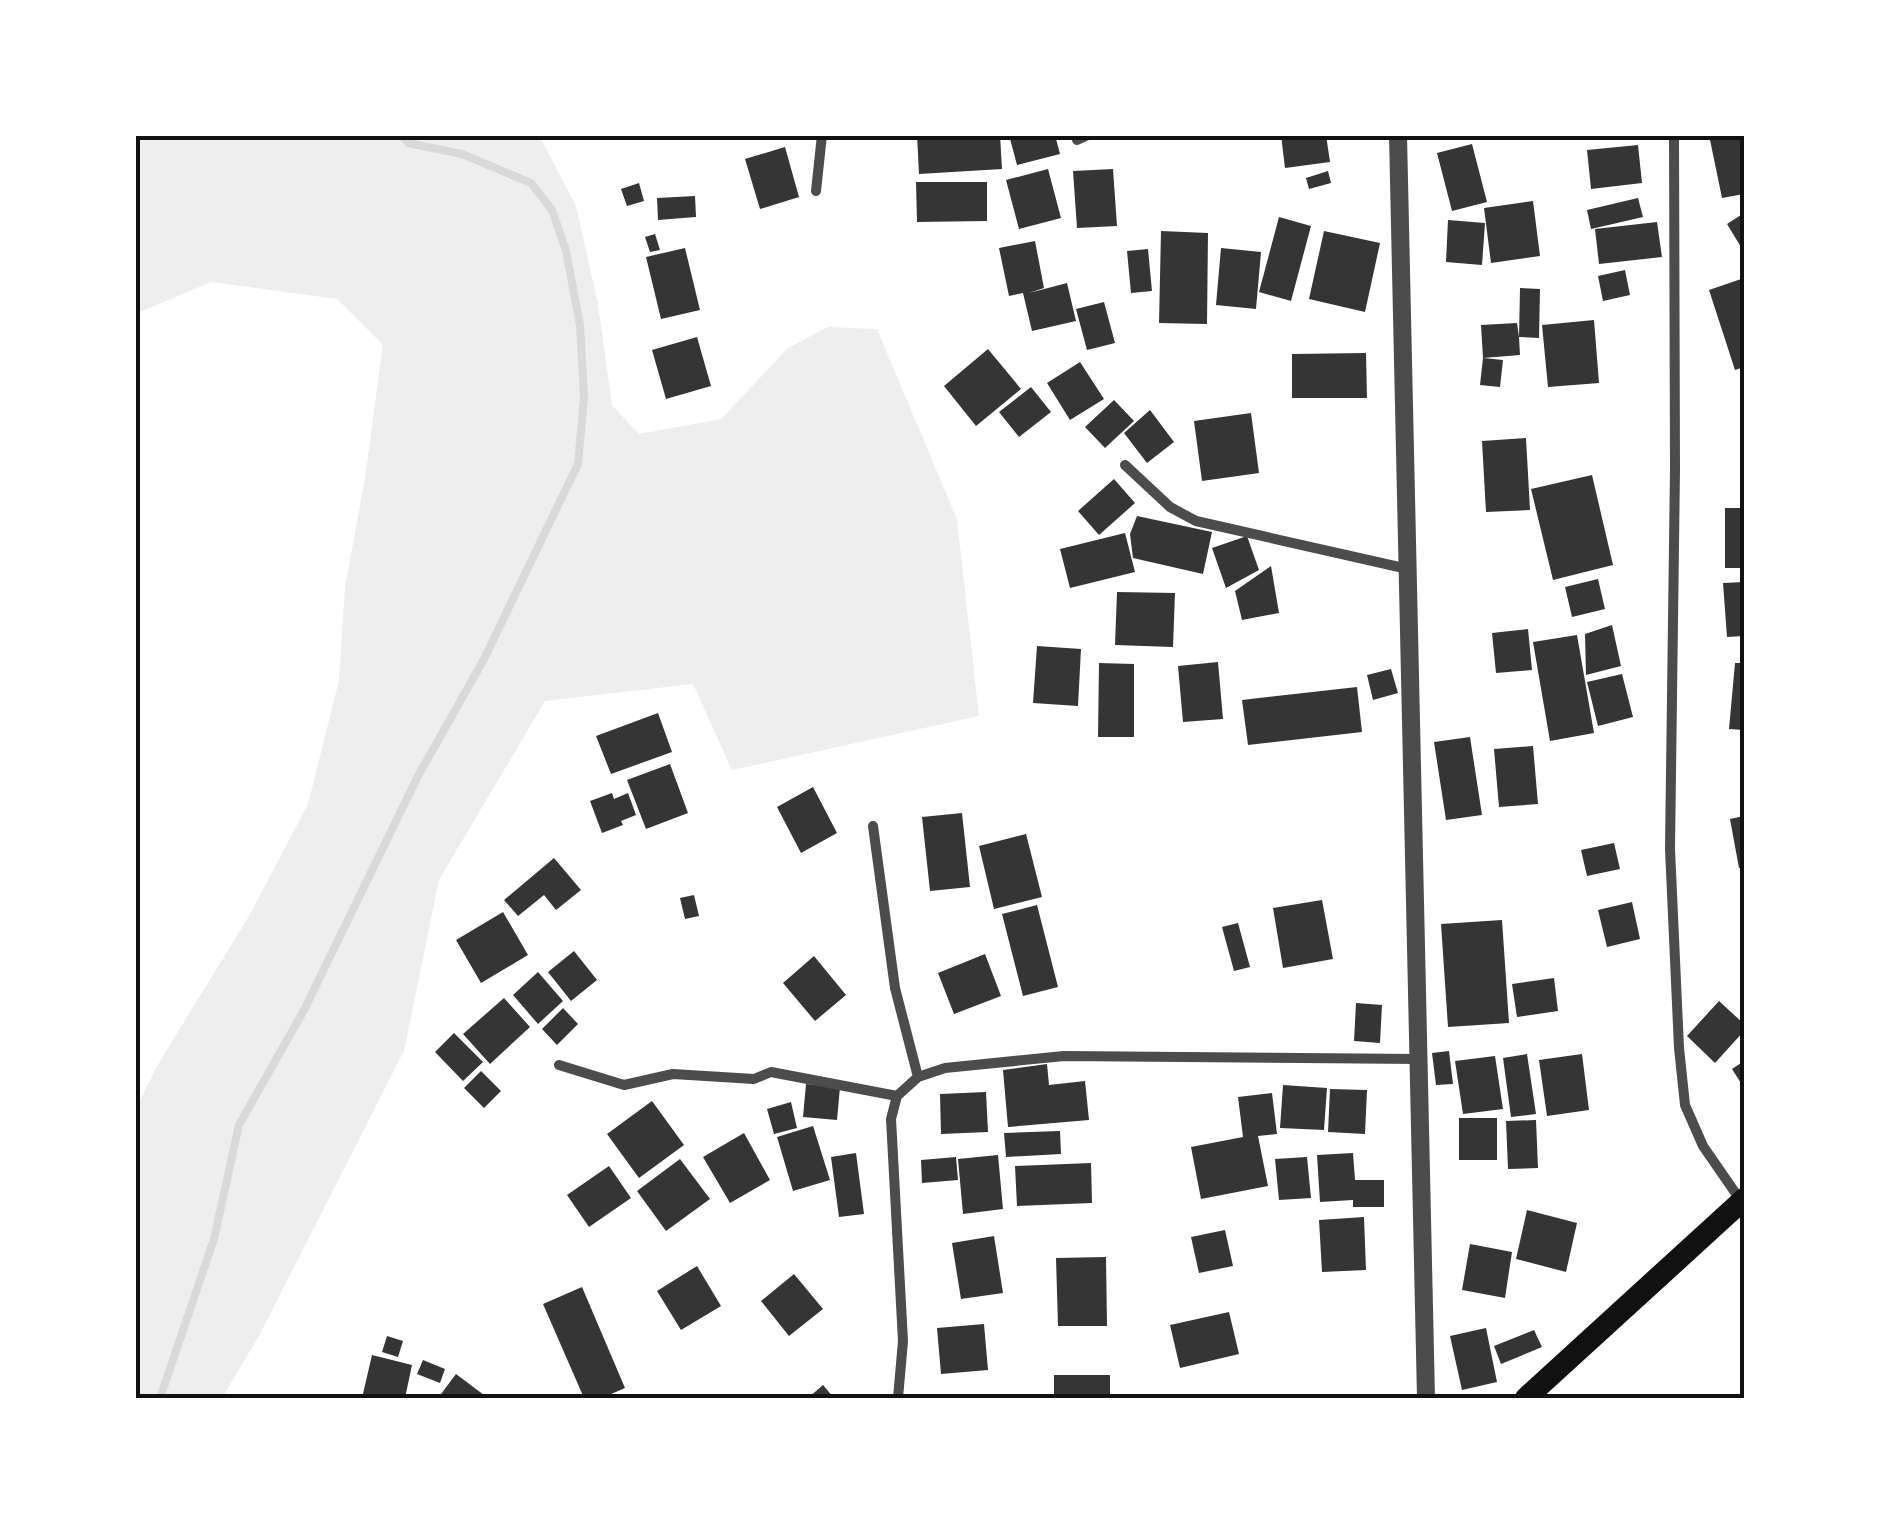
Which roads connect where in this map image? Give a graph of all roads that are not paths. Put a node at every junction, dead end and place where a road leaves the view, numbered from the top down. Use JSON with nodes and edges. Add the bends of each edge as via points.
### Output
{"nodes":[{"id":1,"x":822,"y":135,"type":"edge"},
{"id":2,"x":1398,"y":135,"type":"edge"},
{"id":3,"x":1674,"y":135,"type":"edge"},
{"id":4,"x":816,"y":191,"type":"dead end"},
{"id":5,"x":1125,"y":465,"type":"dead end"},
{"id":6,"x":1408,"y":569,"type":"junction"},
{"id":7,"x":873,"y":826,"type":"dead end"},
{"id":8,"x":1419,"y":1058,"type":"junction"},
{"id":9,"x":559,"y":1065,"type":"dead end"},
{"id":10,"x":918,"y":1077,"type":"junction"},
{"id":11,"x":897,"y":1096,"type":"junction"},
{"id":12,"x":1743,"y":1200,"type":"edge"},
{"id":13,"x":1430,"y":1394,"type":"edge"},
{"id":14,"x":898,"y":1398,"type":"edge"},
{"id":15,"x":1526,"y":1398,"type":"edge"}],
"edges":[{"from":1,"to":4,"type":"street"},
{"from":2,"to":6,"type":"street"},
{"from":3,"to":12,"type":"street","via":[[1670,849],[1679,1048],[1686,1105],[1702,1146]]},
{"from":5,"to":6,"type":"street","via":[[1170,508],[1196,521]]},
{"from":6,"to":8,"type":"street"},
{"from":7,"to":10,"type":"street","via":[[895,988]]},
{"from":8,"to":10,"type":"street","via":[[1064,1056],[945,1068]]},
{"from":8,"to":13,"type":"street"},
{"from":9,"to":11,"type":"street","via":[[624,1084],[674,1074],[754,1079],[772,1072]]},
{"from":10,"to":11,"type":"street"},
{"from":11,"to":14,"type":"street","via":[[890,1155],[903,1340]]},
{"from":12,"to":15,"type":"highway"}]}
